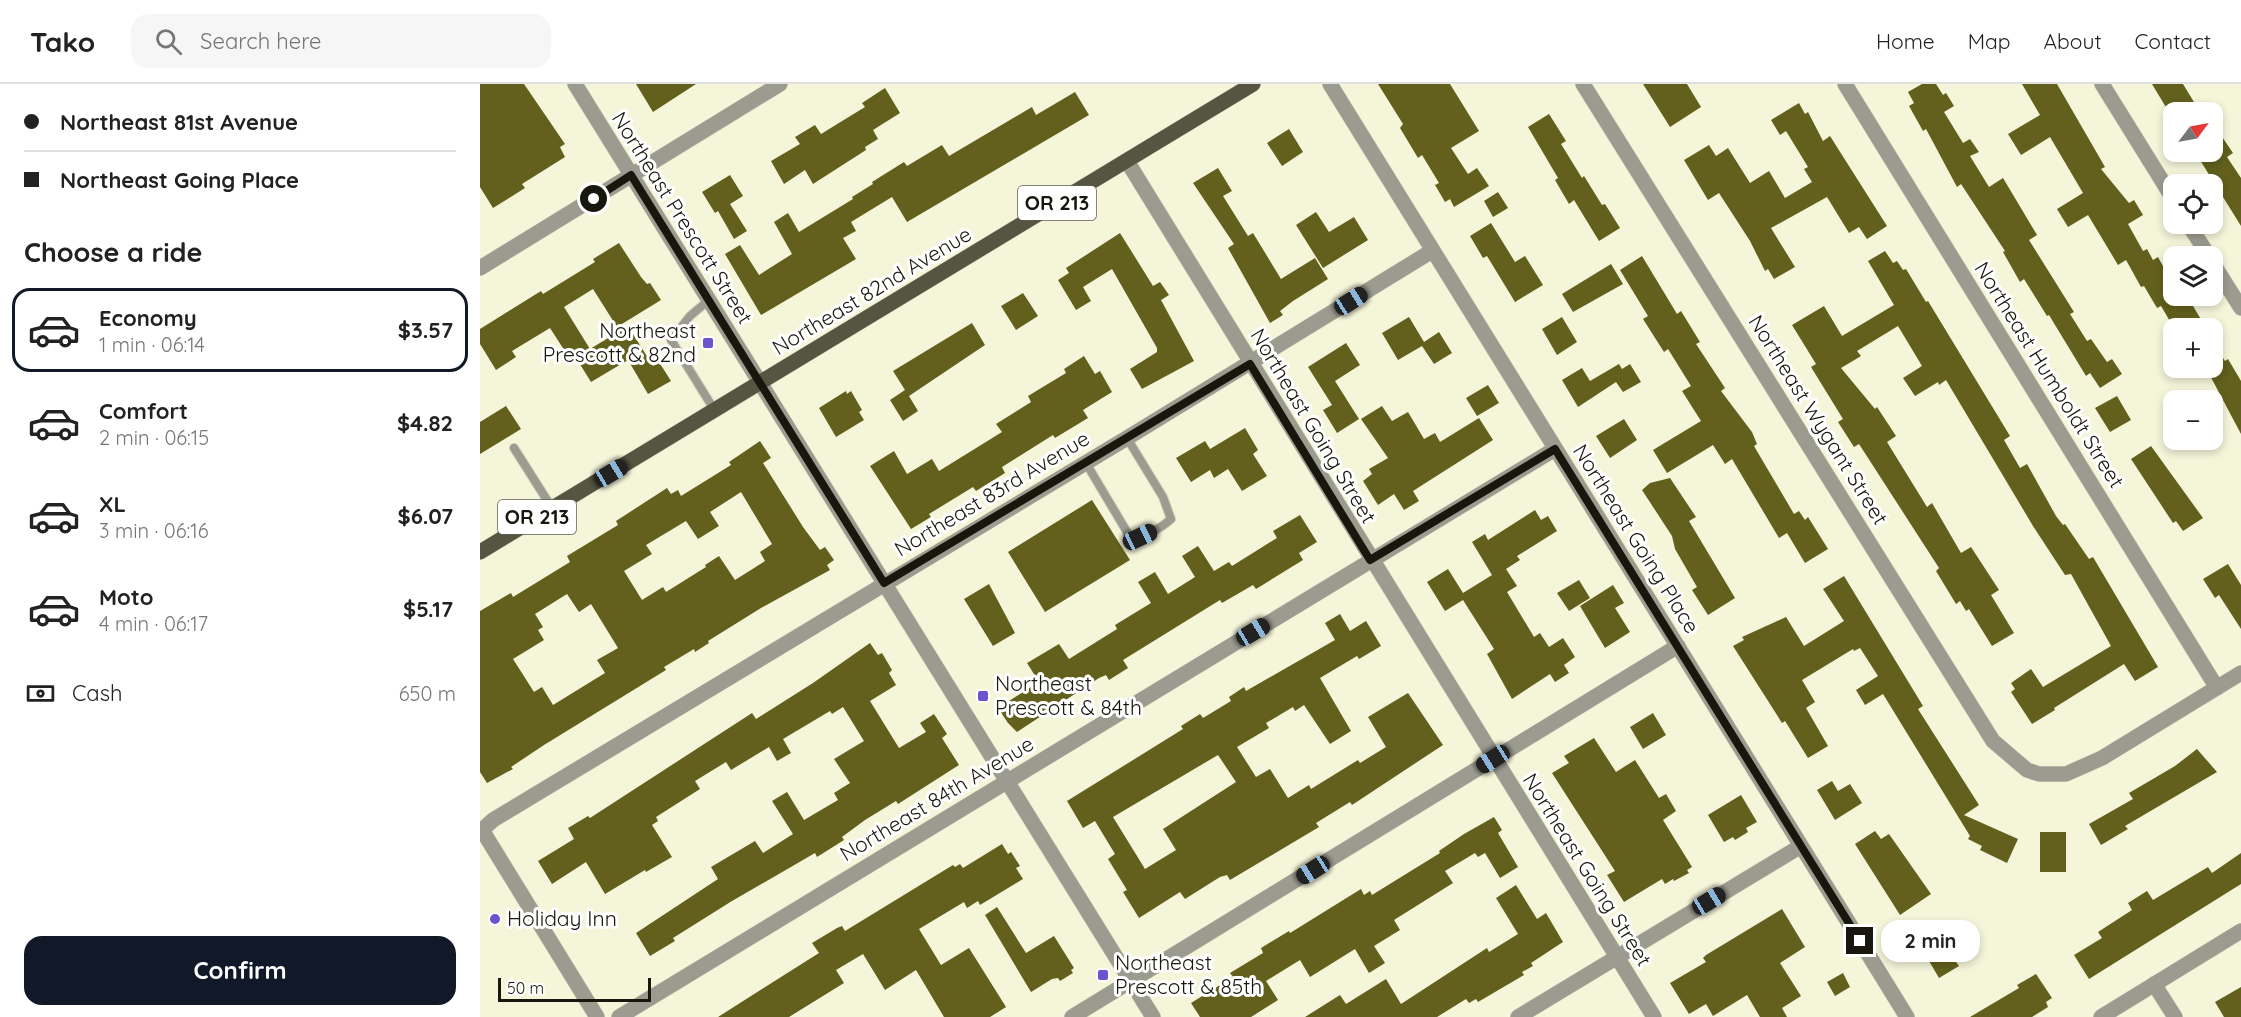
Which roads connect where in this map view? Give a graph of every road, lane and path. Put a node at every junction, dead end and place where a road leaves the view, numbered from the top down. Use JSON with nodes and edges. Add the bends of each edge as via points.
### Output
{"nodes":[{"id":1,"x":575,"y":84,"type":"edge"},
{"id":2,"x":780,"y":84,"type":"edge"},
{"id":3,"x":1253,"y":84,"type":"edge"},
{"id":4,"x":1330,"y":84,"type":"edge"},
{"id":5,"x":1583,"y":84,"type":"edge"},
{"id":6,"x":1845,"y":84,"type":"edge"},
{"id":7,"x":2102,"y":84,"type":"edge"},
{"id":8,"x":1127,"y":161,"type":"junction"},
{"id":9,"x":631,"y":175,"type":"junction"},
{"id":10,"x":2163,"y":182,"type":"edge"},
{"id":11,"x":1432,"y":251,"type":"junction"},
{"id":12,"x":480,"y":268,"type":"edge"},
{"id":13,"x":2223,"y":279,"type":"edge"},
{"id":14,"x":709,"y":300,"type":"junction"},
{"id":15,"x":2241,"y":308,"type":"edge"},
{"id":16,"x":1250,"y":364,"type":"junction"},
{"id":17,"x":760,"y":383,"type":"junction"},
{"id":18,"x":715,"y":411,"type":"junction"},
{"id":19,"x":1128,"y":438,"type":"junction"},
{"id":20,"x":514,"y":448,"type":"dead end"},
{"id":21,"x":1555,"y":449,"type":"junction"},
{"id":22,"x":1086,"y":463,"type":"junction"},
{"id":23,"x":552,"y":508,"type":"junction"},
{"id":24,"x":480,"y":552,"type":"edge"},
{"id":25,"x":1370,"y":560,"type":"junction"},
{"id":26,"x":884,"y":583,"type":"junction"},
{"id":27,"x":1678,"y":646,"type":"junction"},
{"id":28,"x":2241,"y":673,"type":"edge"},
{"id":29,"x":2217,"y":688,"type":"junction"},
{"id":30,"x":1493,"y":759,"type":"junction"},
{"id":31,"x":1007,"y":781,"type":"junction"},
{"id":32,"x":1801,"y":846,"type":"junction"},
{"id":33,"x":2241,"y":931,"type":"edge"},
{"id":34,"x":1617,"y":957,"type":"junction"},
{"id":35,"x":1131,"y":982,"type":"junction"},
{"id":36,"x":2154,"y":984,"type":"junction"},
{"id":37,"x":597,"y":1017,"type":"edge"},
{"id":38,"x":619,"y":1017,"type":"edge"},
{"id":39,"x":1072,"y":1017,"type":"edge"},
{"id":40,"x":1153,"y":1017,"type":"edge"},
{"id":41,"x":1518,"y":1017,"type":"edge"},
{"id":42,"x":1654,"y":1017,"type":"edge"},
{"id":43,"x":1907,"y":1017,"type":"edge"},
{"id":44,"x":2101,"y":1017,"type":"edge"},
{"id":45,"x":2175,"y":1017,"type":"edge"}],
"edges":[{"from":1,"to":9,"type":"street","name":"Northeast Prescott Street"},
{"from":2,"to":9,"type":"street"},
{"from":3,"to":8,"type":"main road","name":"Northeast 82nd Avenue","number":"OR 213"},
{"from":4,"to":11,"type":"street","name":"Northeast Going Place"},
{"from":5,"to":29,"type":"street","name":"Northeast Wygant Street","via":[[1994,741],[2027,770],[2066,774],[2102,758]]},
{"from":6,"to":29,"type":"street","name":"Northeast Humboldt Street"},
{"from":7,"to":10,"type":"street"},
{"from":8,"to":16,"type":"street","name":"Northeast Going Street"},
{"from":8,"to":17,"type":"main road","name":"Northeast 82nd Avenue","number":"OR 213"},
{"from":9,"to":12,"type":"street"},
{"from":9,"to":14,"type":"street","name":"Northeast Prescott Street"},
{"from":11,"to":16,"type":"street","name":"Northeast 83rd Avenue"},
{"from":11,"to":21,"type":"street","name":"Northeast Going Place"},
{"from":13,"to":15,"type":"street"},
{"from":14,"to":17,"type":"street","name":"Northeast Prescott Street"},
{"from":14,"to":18,"type":"lane","via":[[671,340]]},
{"from":16,"to":19,"type":"street","name":"Northeast 83rd Avenue"},
{"from":16,"to":25,"type":"street","name":"Northeast Going Street"},
{"from":17,"to":18,"type":"main road","name":"Northeast 82nd Avenue","number":"OR 213"},
{"from":17,"to":26,"type":"street","name":"Northeast Prescott Street"},
{"from":18,"to":23,"type":"main road","name":"Northeast 82nd Avenue","number":"OR 213"},
{"from":19,"to":22,"type":"street","name":"Northeast 83rd Avenue"},
{"from":19,"to":22,"type":"lane","via":[[1163,497],[1171,519],[1163,526],[1140,537],[1130,537]]},
{"from":20,"to":23,"type":"lane"},
{"from":21,"to":25,"type":"street","name":"Northeast 84th Avenue"},
{"from":21,"to":27,"type":"street","name":"Northeast Going Place"},
{"from":22,"to":26,"type":"street","name":"Northeast 83rd Avenue"},
{"from":23,"to":24,"type":"main road","name":"Northeast 82nd Avenue","number":"OR 213"},
{"from":25,"to":30,"type":"street","name":"Northeast Going Street"},
{"from":25,"to":31,"type":"street","name":"Northeast 84th Avenue"},
{"from":26,"to":31,"type":"street","name":"Northeast Prescott Street"},
{"from":26,"to":37,"type":"street","name":"Northeast 83rd Avenue","via":[[482,830]]},
{"from":27,"to":30,"type":"street"},
{"from":27,"to":32,"type":"street","name":"Northeast Going Place"},
{"from":28,"to":29,"type":"street"},
{"from":30,"to":34,"type":"street","name":"Northeast Going Street"},
{"from":30,"to":35,"type":"street"},
{"from":31,"to":35,"type":"street","name":"Northeast Prescott Street"},
{"from":31,"to":38,"type":"street","name":"Northeast 84th Avenue"},
{"from":32,"to":34,"type":"street"},
{"from":32,"to":43,"type":"street","name":"Northeast Going Place"},
{"from":33,"to":36,"type":"street"},
{"from":34,"to":41,"type":"street"},
{"from":34,"to":42,"type":"street","name":"Northeast Going Street"},
{"from":35,"to":39,"type":"street"},
{"from":35,"to":40,"type":"street","name":"Northeast Prescott Street"},
{"from":36,"to":44,"type":"street"},
{"from":36,"to":45,"type":"street"}]}
